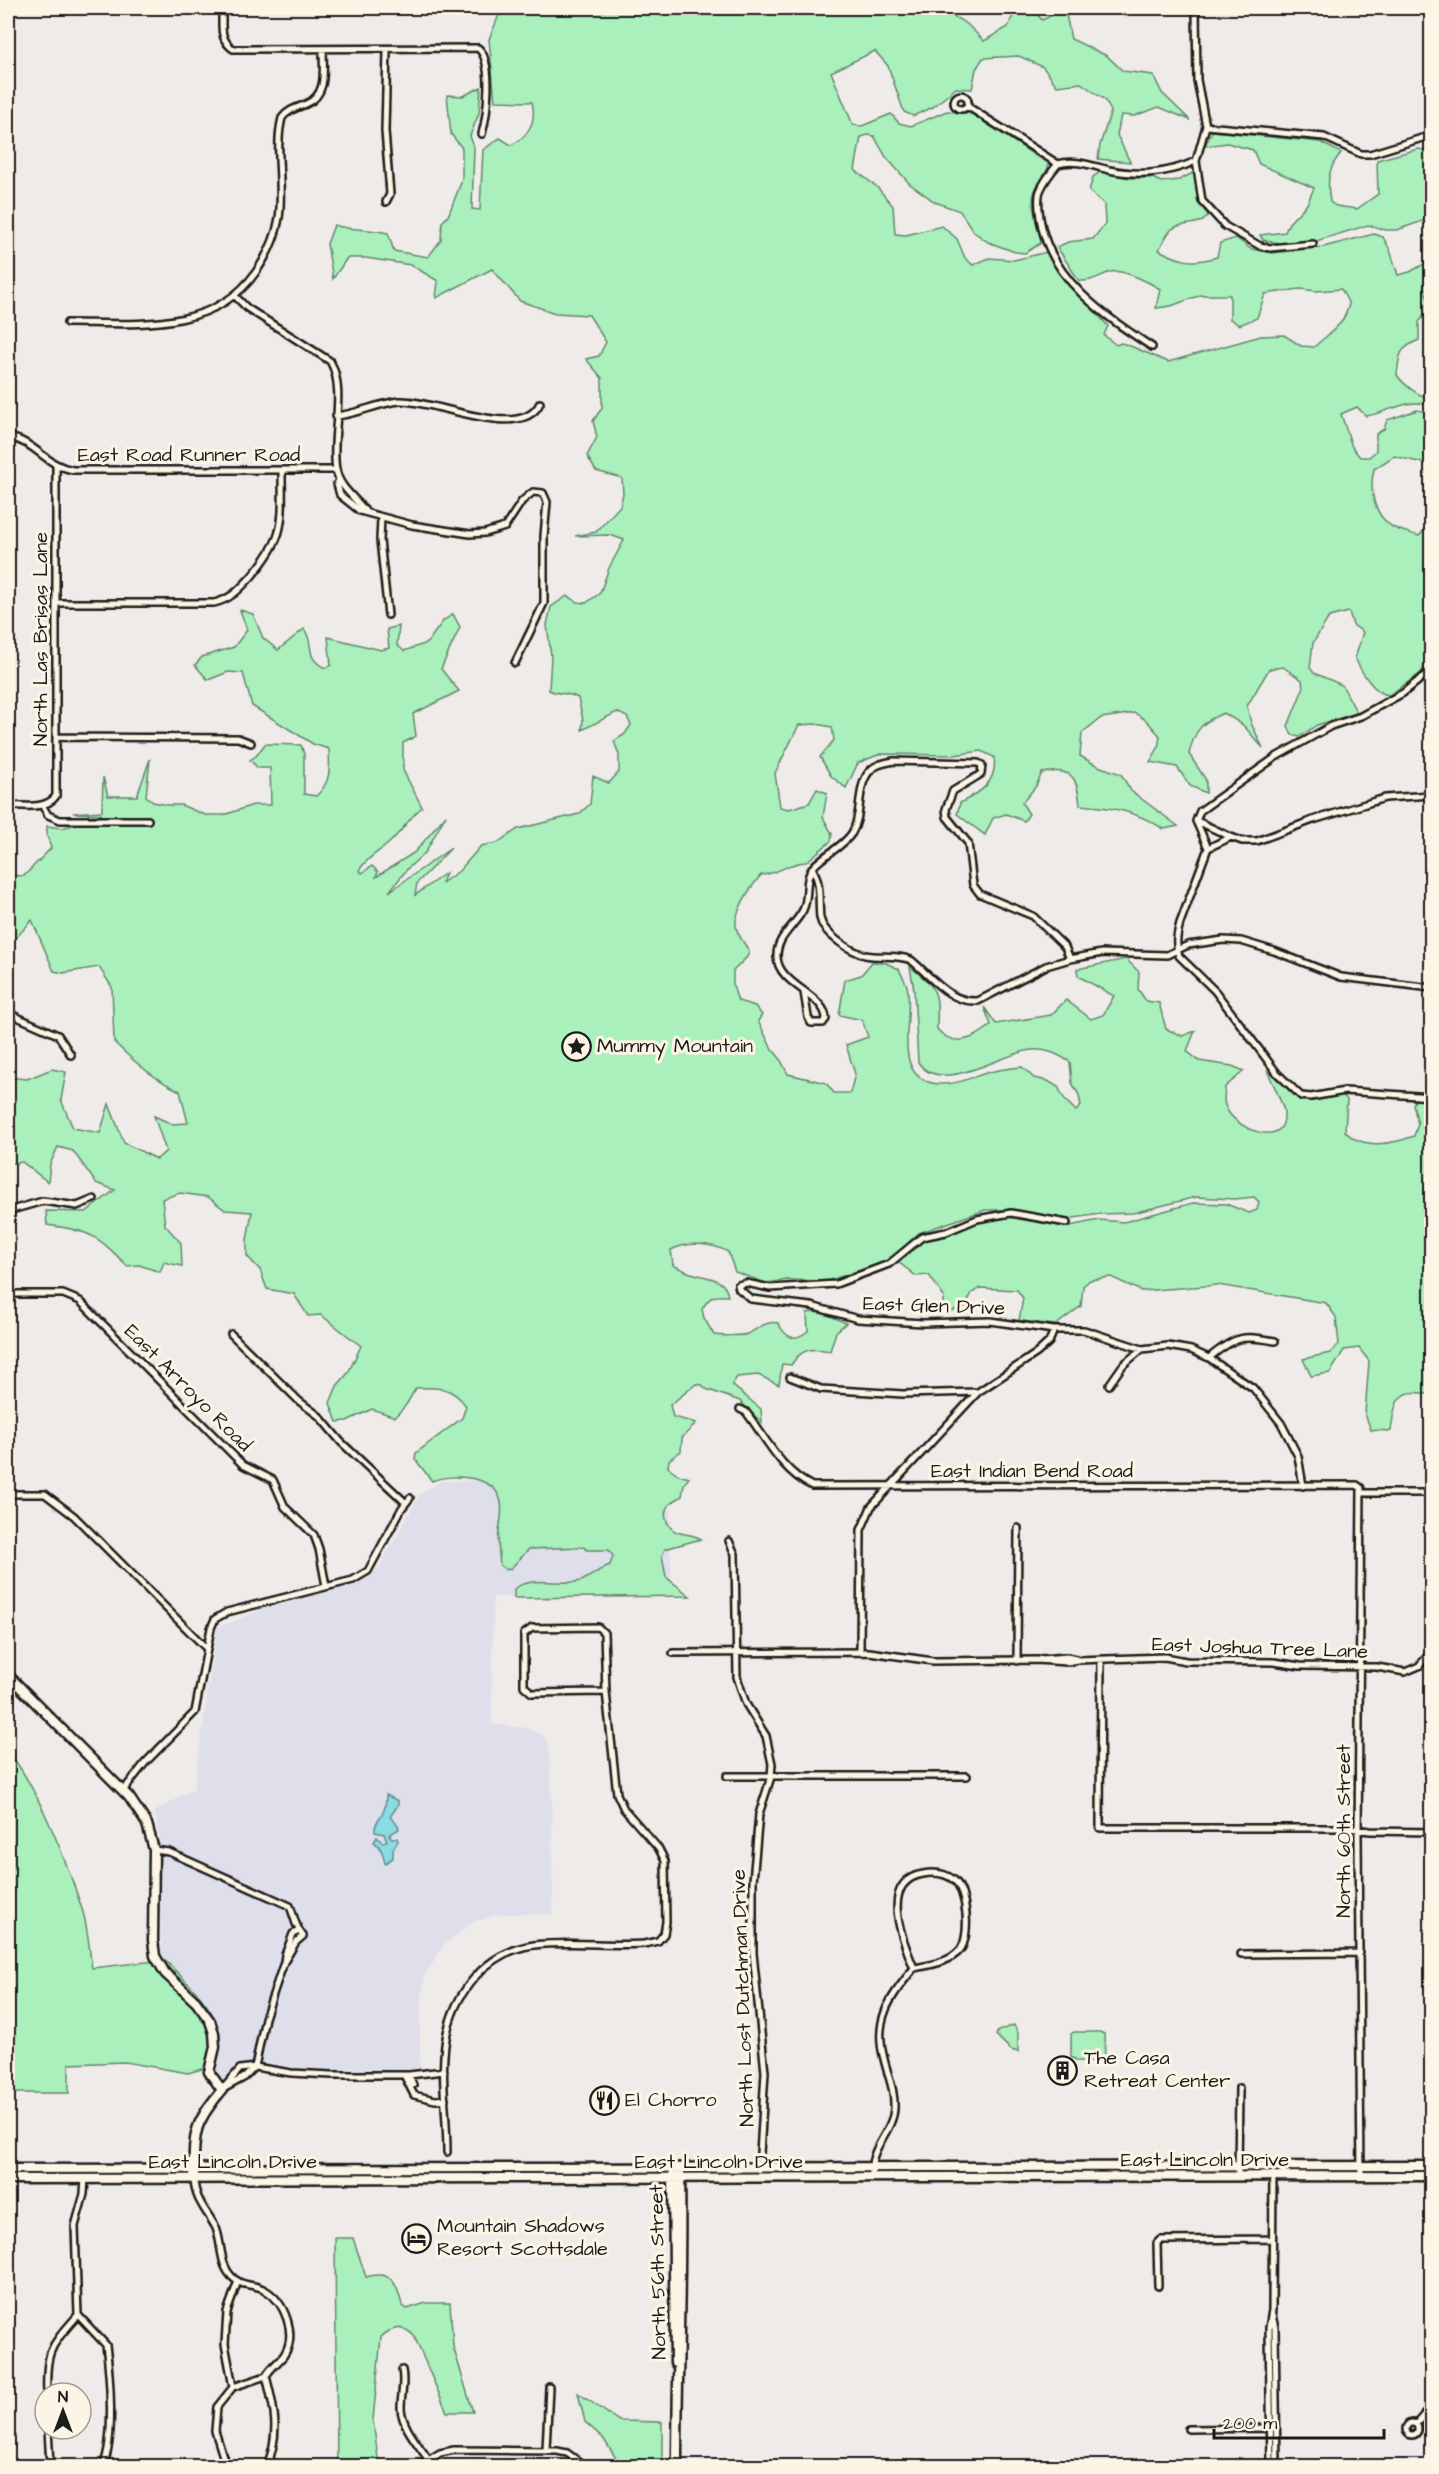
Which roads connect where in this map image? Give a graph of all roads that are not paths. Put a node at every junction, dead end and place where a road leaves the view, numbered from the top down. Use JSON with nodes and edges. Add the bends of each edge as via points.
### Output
{"nodes":[{"id":1,"x":222,"y":8,"type":"edge"},
{"id":2,"x":1196,"y":8,"type":"edge"},
{"id":3,"x":323,"y":50,"type":"junction"},
{"id":4,"x":387,"y":50,"type":"junction"},
{"id":5,"x":967,"y":106,"type":"dead end"},
{"id":6,"x":1206,"y":126,"type":"junction"},
{"id":7,"x":482,"y":134,"type":"dead end"},
{"id":8,"x":1431,"y":135,"type":"edge"},
{"id":9,"x":1196,"y":161,"type":"junction"},
{"id":10,"x":1058,"y":164,"type":"junction"},
{"id":11,"x":386,"y":202,"type":"dead end"},
{"id":12,"x":1313,"y":244,"type":"dead end"},
{"id":13,"x":235,"y":296,"type":"junction"},
{"id":14,"x":67,"y":323,"type":"dead end"},
{"id":15,"x":1152,"y":347,"type":"dead end"},
{"id":16,"x":540,"y":404,"type":"dead end"},
{"id":17,"x":336,"y":416,"type":"junction"},
{"id":18,"x":8,"y":436,"type":"edge"},
{"id":19,"x":56,"y":466,"type":"junction"},
{"id":20,"x":282,"y":470,"type":"junction"},
{"id":21,"x":336,"y":470,"type":"junction"},
{"id":22,"x":381,"y":518,"type":"junction"},
{"id":23,"x":56,"y":603,"type":"junction"},
{"id":24,"x":388,"y":615,"type":"dead end"},
{"id":25,"x":514,"y":663,"type":"dead end"},
{"id":26,"x":1431,"y":670,"type":"edge"},
{"id":27,"x":56,"y":737,"type":"junction"},
{"id":28,"x":251,"y":743,"type":"dead end"},
{"id":29,"x":1431,"y":795,"type":"edge"},
{"id":30,"x":42,"y":805,"type":"junction"},
{"id":31,"x":8,"y":806,"type":"edge"},
{"id":32,"x":148,"y":820,"type":"dead end"},
{"id":33,"x":1196,"y":821,"type":"junction"},
{"id":34,"x":1231,"y":837,"type":"junction"},
{"id":35,"x":1208,"y":848,"type":"junction"},
{"id":36,"x":812,"y":868,"type":"junction"},
{"id":37,"x":1177,"y":951,"type":"junction"},
{"id":38,"x":1070,"y":959,"type":"junction"},
{"id":39,"x":1431,"y":988,"type":"edge"},
{"id":40,"x":804,"y":992,"type":"junction"},
{"id":41,"x":8,"y":1012,"type":"edge"},
{"id":42,"x":71,"y":1055,"type":"dead end"},
{"id":43,"x":1431,"y":1097,"type":"edge"},
{"id":44,"x":94,"y":1199,"type":"dead end"},
{"id":45,"x":8,"y":1210,"type":"edge"},
{"id":46,"x":1067,"y":1223,"type":"dead end"},
{"id":47,"x":8,"y":1294,"type":"edge"},
{"id":48,"x":1054,"y":1330,"type":"junction"},
{"id":49,"x":231,"y":1334,"type":"dead end"},
{"id":50,"x":1275,"y":1341,"type":"dead end"},
{"id":51,"x":1142,"y":1349,"type":"junction"},
{"id":52,"x":1209,"y":1358,"type":"junction"},
{"id":53,"x":790,"y":1377,"type":"dead end"},
{"id":54,"x":1109,"y":1385,"type":"dead end"},
{"id":55,"x":978,"y":1392,"type":"junction"},
{"id":56,"x":740,"y":1409,"type":"dead end"},
{"id":57,"x":1303,"y":1486,"type":"junction"},
{"id":58,"x":889,"y":1487,"type":"junction"},
{"id":59,"x":1360,"y":1490,"type":"junction"},
{"id":60,"x":1431,"y":1493,"type":"edge"},
{"id":61,"x":8,"y":1494,"type":"edge"},
{"id":62,"x":1018,"y":1528,"type":"dead end"},
{"id":63,"x":729,"y":1541,"type":"dead end"},
{"id":64,"x":326,"y":1586,"type":"junction"},
{"id":65,"x":207,"y":1649,"type":"junction"},
{"id":66,"x":1431,"y":1651,"type":"edge"},
{"id":67,"x":860,"y":1652,"type":"junction"},
{"id":68,"x":674,"y":1653,"type":"dead end"},
{"id":69,"x":736,"y":1653,"type":"junction"},
{"id":70,"x":1101,"y":1659,"type":"junction"},
{"id":71,"x":1017,"y":1660,"type":"junction"},
{"id":72,"x":1359,"y":1666,"type":"junction"},
{"id":73,"x":8,"y":1675,"type":"edge"},
{"id":74,"x":606,"y":1692,"type":"junction"},
{"id":75,"x":727,"y":1776,"type":"dead end"},
{"id":76,"x":967,"y":1776,"type":"dead end"},
{"id":77,"x":771,"y":1777,"type":"junction"},
{"id":78,"x":123,"y":1791,"type":"junction"},
{"id":79,"x":1359,"y":1829,"type":"junction"},
{"id":80,"x":1431,"y":1832,"type":"edge"},
{"id":81,"x":154,"y":1850,"type":"junction"},
{"id":82,"x":1360,"y":1953,"type":"junction"},
{"id":83,"x":1241,"y":1954,"type":"dead end"},
{"id":84,"x":914,"y":1968,"type":"junction"},
{"id":85,"x":255,"y":2067,"type":"junction"},
{"id":86,"x":444,"y":2071,"type":"junction"},
{"id":87,"x":406,"y":2075,"type":"junction"},
{"id":88,"x":1239,"y":2088,"type":"dead end"},
{"id":89,"x":222,"y":2090,"type":"junction"},
{"id":90,"x":425,"y":2098,"type":"junction"},
{"id":91,"x":445,"y":2099,"type":"junction"},
{"id":92,"x":447,"y":2152,"type":"dead end"},
{"id":93,"x":1431,"y":2166,"type":"edge"},
{"id":94,"x":872,"y":2168,"type":"junction"},
{"id":95,"x":8,"y":2169,"type":"edge"},
{"id":96,"x":461,"y":2170,"type":"junction"},
{"id":97,"x":1238,"y":2171,"type":"junction"},
{"id":98,"x":1273,"y":2171,"type":"junction"},
{"id":99,"x":1361,"y":2171,"type":"junction"},
{"id":100,"x":676,"y":2173,"type":"junction"},
{"id":101,"x":759,"y":2173,"type":"junction"},
{"id":102,"x":85,"y":2174,"type":"junction"},
{"id":103,"x":194,"y":2174,"type":"junction"},
{"id":104,"x":307,"y":2174,"type":"junction"},
{"id":105,"x":1431,"y":2176,"type":"edge"},
{"id":106,"x":416,"y":2178,"type":"junction"},
{"id":107,"x":872,"y":2178,"type":"junction"},
{"id":108,"x":8,"y":2179,"type":"edge"},
{"id":109,"x":1272,"y":2239,"type":"junction"},
{"id":110,"x":238,"y":2281,"type":"junction"},
{"id":111,"x":1158,"y":2286,"type":"dead end"},
{"id":112,"x":78,"y":2316,"type":"junction"},
{"id":113,"x":402,"y":2370,"type":"dead end"},
{"id":114,"x":266,"y":2376,"type":"junction"},
{"id":115,"x":46,"y":2381,"type":"edge"},
{"id":116,"x":233,"y":2387,"type":"junction"},
{"id":117,"x":549,"y":2387,"type":"dead end"},
{"id":118,"x":1431,"y":2406,"type":"edge"},
{"id":119,"x":1416,"y":2424,"type":"dead end"},
{"id":120,"x":1274,"y":2428,"type":"junction"},
{"id":121,"x":1188,"y":2429,"type":"dead end"},
{"id":122,"x":49,"y":2441,"type":"edge"},
{"id":123,"x":546,"y":2450,"type":"junction"},
{"id":124,"x":428,"y":2459,"type":"junction"},
{"id":125,"x":50,"y":2466,"type":"edge"},
{"id":126,"x":103,"y":2466,"type":"edge"},
{"id":127,"x":226,"y":2466,"type":"edge"},
{"id":128,"x":267,"y":2466,"type":"edge"},
{"id":129,"x":419,"y":2466,"type":"edge"},
{"id":130,"x":585,"y":2466,"type":"edge"},
{"id":131,"x":677,"y":2466,"type":"edge"},
{"id":132,"x":1271,"y":2466,"type":"edge"},
{"id":133,"x":1277,"y":2466,"type":"edge"}],
"edges":[{"from":1,"to":3,"type":"street","via":[[223,38],[233,49]]},
{"from":2,"to":6,"type":"street","via":[[1198,88]]},
{"from":3,"to":4,"type":"street"},
{"from":3,"to":13,"type":"street","via":[[322,88],[316,99],[287,111],[282,118],[276,232],[260,266]]},
{"from":4,"to":7,"type":"street","via":[[478,48],[484,52],[487,100]]},
{"from":4,"to":11,"type":"street","via":[[385,131],[390,194]]},
{"from":5,"to":10,"type":"street"},
{"from":6,"to":8,"type":"street","via":[[1324,137],[1361,154]]},
{"from":6,"to":9,"type":"street"},
{"from":9,"to":10,"type":"street","via":[[1148,174],[1077,162]]},
{"from":9,"to":12,"type":"street","via":[[1202,201],[1231,230],[1270,248]]},
{"from":10,"to":15,"type":"street","via":[[1038,198],[1048,248],[1089,302]]},
{"from":13,"to":14,"type":"street","via":[[184,320]]},
{"from":13,"to":17,"type":"street","via":[[247,308],[330,361],[336,381]]},
{"from":16,"to":17,"type":"street","via":[[533,414],[515,419],[407,401]]},
{"from":17,"to":21,"type":"street"},
{"from":18,"to":19,"type":"street","name":"East Road Runner Road","via":[[26,442]]},
{"from":19,"to":20,"type":"street","name":"East Road Runner Road","via":[[73,470]]},
{"from":19,"to":23,"type":"street","name":"North Las Brisas Lane"},
{"from":20,"to":21,"type":"street","name":"East Road Runner Road"},
{"from":20,"to":23,"type":"street","via":[[282,522],[278,539],[270,554],[231,597],[214,603]]},
{"from":21,"to":22,"type":"street","via":[[340,495],[354,508]]},
{"from":22,"to":24,"type":"street"},
{"from":22,"to":25,"type":"street","via":[[459,533],[485,533],[505,527],[533,492],[543,493],[547,502],[544,603]]},
{"from":23,"to":27,"type":"street","name":"North Las Brisas Lane"},
{"from":26,"to":33,"type":"street","via":[[1402,693],[1276,757],[1200,811]]},
{"from":27,"to":28,"type":"street","via":[[238,738]]},
{"from":27,"to":30,"type":"street","name":"North Las Brisas Lane","via":[[56,796]]},
{"from":29,"to":34,"type":"street","via":[[1385,798],[1257,840]]},
{"from":30,"to":31,"type":"street"},
{"from":30,"to":32,"type":"street","via":[[48,815],[60,820]]},
{"from":33,"to":34,"type":"street"},
{"from":33,"to":35,"type":"street"},
{"from":34,"to":35,"type":"street"},
{"from":35,"to":37,"type":"street","via":[[1180,923]]},
{"from":36,"to":38,"type":"street","via":[[818,878],[820,920],[825,931],[862,954],[911,960],[959,999],[978,1001],[1046,966]]},
{"from":36,"to":38,"type":"street","via":[[851,833],[866,778],[876,766],[894,761],[978,763],[982,765],[981,774],[953,791],[946,809],[947,817],[968,843],[973,885],[980,894],[1033,916],[1065,946]]},
{"from":36,"to":40,"type":"street","via":[[802,913],[786,931],[777,952],[783,974]]},
{"from":37,"to":38,"type":"street","via":[[1167,955],[1102,952]]},
{"from":37,"to":39,"type":"street","via":[[1188,945],[1241,941],[1341,977]]},
{"from":37,"to":43,"type":"street","via":[[1215,991],[1277,1073],[1301,1096],[1345,1091]]},
{"from":40,"to":40,"type":"street","via":[[811,1023],[823,1023],[824,1010]]},
{"from":41,"to":42,"type":"street","via":[[58,1035]]},
{"from":44,"to":45,"type":"street","via":[[77,1206],[43,1201]]},
{"from":46,"to":48,"type":"street","name":"East Glen Drive","via":[[1011,1213],[977,1219],[946,1233],[922,1238],[889,1264],[836,1284],[770,1288],[738,1285],[751,1299],[811,1306],[858,1319],[923,1323],[990,1321]]},
{"from":47,"to":64,"type":"street","name":"East Arroyo Road","via":[[63,1294],[80,1301],[243,1465],[273,1480],[285,1506],[316,1540]]},
{"from":48,"to":51,"type":"street","name":"East Glen Drive","via":[[1084,1330]]},
{"from":48,"to":55,"type":"street","via":[[1049,1342],[1037,1353]]},
{"from":49,"to":64,"type":"street","via":[[319,1416],[341,1443],[408,1501],[365,1574]]},
{"from":50,"to":52,"type":"street","via":[[1252,1337],[1229,1341]]},
{"from":51,"to":52,"type":"street","name":"East Glen Drive","via":[[1168,1346]]},
{"from":51,"to":54,"type":"street","via":[[1123,1365]]},
{"from":52,"to":57,"type":"street","name":"East Glen Drive","via":[[1253,1388],[1281,1423],[1298,1456]]},
{"from":53,"to":55,"type":"street","via":[[821,1389],[903,1394]]},
{"from":55,"to":58,"type":"street"},
{"from":56,"to":58,"type":"street","name":"East Indian Bend Road","via":[[752,1419],[775,1453],[805,1482],[820,1487]]},
{"from":57,"to":58,"type":"street","name":"East Indian Bend Road"},
{"from":57,"to":59,"type":"street","name":"East Indian Bend Road"},
{"from":58,"to":67,"type":"street","via":[[871,1507],[861,1530]]},
{"from":59,"to":60,"type":"street","name":"East Indian Bend Road"},
{"from":59,"to":72,"type":"street","name":"North 60th Street"},
{"from":61,"to":65,"type":"street","via":[[45,1494],[74,1516]]},
{"from":62,"to":71,"type":"street"},
{"from":63,"to":69,"type":"street","name":"North Lost Dutchman Drive","via":[[735,1554]]},
{"from":64,"to":65,"type":"street","via":[[222,1614],[210,1628]]},
{"from":65,"to":78,"type":"street","via":[[195,1712],[145,1762]]},
{"from":66,"to":72,"type":"street","name":"East Joshua Tree Lane","via":[[1419,1666],[1405,1672]]},
{"from":67,"to":69,"type":"street","name":"East Joshua Tree Lane"},
{"from":67,"to":71,"type":"street","name":"East Joshua Tree Lane","via":[[933,1661]]},
{"from":68,"to":69,"type":"street","name":"East Joshua Tree Lane"},
{"from":69,"to":77,"type":"street","name":"North Lost Dutchman Drive","via":[[736,1677],[746,1704],[766,1736]]},
{"from":70,"to":71,"type":"street","name":"East Joshua Tree Lane"},
{"from":70,"to":72,"type":"street","name":"East Joshua Tree Lane","via":[[1165,1657]]},
{"from":70,"to":79,"type":"street","via":[[1100,1828]]},
{"from":72,"to":79,"type":"street","name":"North 60th Street"},
{"from":73,"to":78,"type":"main road"},
{"from":74,"to":74,"type":"street","via":[[602,1630],[526,1631],[527,1691]]},
{"from":74,"to":86,"type":"street","via":[[617,1794],[624,1809],[664,1855],[664,1934],[652,1943],[533,1946],[494,1960],[472,1980],[453,2008],[445,2036]]},
{"from":75,"to":77,"type":"street"},
{"from":76,"to":77,"type":"street"},
{"from":77,"to":101,"type":"street","name":"North Lost Dutchman Drive","via":[[759,1814],[753,1881],[754,1963],[765,2072]]},
{"from":78,"to":81,"type":"main road","via":[[143,1815]]},
{"from":79,"to":80,"type":"street"},
{"from":79,"to":82,"type":"street","name":"North 60th Street"},
{"from":81,"to":85,"type":"street","via":[[169,1852],[290,1906],[297,1921],[301,1934],[293,1934],[285,1955],[265,2018]]},
{"from":81,"to":89,"type":"main road","via":[[155,1956],[165,1973],[210,2021],[215,2041],[209,2072]]},
{"from":82,"to":83,"type":"street"},
{"from":82,"to":99,"type":"street","name":"North 60th Street"},
{"from":84,"to":84,"type":"street","via":[[939,1963],[960,1950],[964,1941],[965,1909],[956,1881],[932,1872],[904,1882],[899,1894],[901,1937]]},
{"from":84,"to":94,"type":"street","via":[[895,1991],[881,2019],[880,2044],[891,2080],[894,2110]]},
{"from":85,"to":87,"type":"street","via":[[291,2073]]},
{"from":85,"to":89,"type":"street"},
{"from":85,"to":89,"type":"street","via":[[240,2069]]},
{"from":86,"to":87,"type":"street"},
{"from":86,"to":91,"type":"street"},
{"from":87,"to":90,"type":"street"},
{"from":87,"to":90,"type":"street","via":[[414,2096]]},
{"from":88,"to":97,"type":"street"},
{"from":89,"to":103,"type":"main road","via":[[200,2119],[195,2133]]},
{"from":90,"to":91,"type":"street"},
{"from":91,"to":92,"type":"street"},
{"from":93,"to":99,"type":"main road","name":"East Lincoln Drive"},
{"from":94,"to":97,"type":"main road","name":"East Lincoln Drive"},
{"from":94,"to":101,"type":"main road","name":"East Lincoln Drive"},
{"from":94,"to":107,"type":"street"},
{"from":95,"to":102,"type":"main road","name":"East Lincoln Drive"},
{"from":96,"to":100,"type":"main road","name":"East Lincoln Drive"},
{"from":96,"to":104,"type":"main road","name":"East Lincoln Drive"},
{"from":96,"to":106,"type":"main road"},
{"from":97,"to":98,"type":"main road","name":"East Lincoln Drive"},
{"from":97,"to":107,"type":"main road","name":"East Lincoln Drive"},
{"from":98,"to":99,"type":"main road","name":"East Lincoln Drive"},
{"from":98,"to":109,"type":"street"},
{"from":99,"to":105,"type":"main road","name":"East Lincoln Drive"},
{"from":100,"to":101,"type":"main road","name":"East Lincoln Drive"},
{"from":100,"to":106,"type":"main road","name":"East Lincoln Drive"},
{"from":100,"to":131,"type":"main road","name":"North 56th Street"},
{"from":101,"to":107,"type":"main road","name":"East Lincoln Drive"},
{"from":102,"to":103,"type":"main road","name":"East Lincoln Drive"},
{"from":102,"to":108,"type":"main road","name":"East Lincoln Drive"},
{"from":102,"to":112,"type":"street","via":[[75,2226]]},
{"from":103,"to":104,"type":"main road","name":"East Lincoln Drive"},
{"from":103,"to":110,"type":"street","via":[[195,2192],[217,2233],[224,2264]]},
{"from":104,"to":106,"type":"main road","name":"East Lincoln Drive"},
{"from":109,"to":111,"type":"street","via":[[1160,2240]]},
{"from":109,"to":120,"type":"street","via":[[1269,2328]]},
{"from":110,"to":114,"type":"street","via":[[264,2289],[285,2314],[288,2347]]},
{"from":110,"to":116,"type":"street","via":[[227,2312],[225,2344]]},
{"from":112,"to":115,"type":"street","via":[[50,2350]]},
{"from":112,"to":126,"type":"street","via":[[106,2345],[109,2437]]},
{"from":113,"to":124,"type":"street","via":[[401,2409],[405,2425]]},
{"from":114,"to":116,"type":"street"},
{"from":114,"to":128,"type":"street","via":[[275,2425],[274,2448]]},
{"from":116,"to":127,"type":"street","via":[[217,2407],[215,2431]]},
{"from":117,"to":123,"type":"street"},
{"from":118,"to":119,"type":"street"},
{"from":120,"to":121,"type":"street"},
{"from":120,"to":132,"type":"street"},
{"from":120,"to":133,"type":"street"},
{"from":122,"to":125,"type":"street"},
{"from":123,"to":124,"type":"street","via":[[454,2450]]},
{"from":123,"to":130,"type":"street","via":[[567,2453]]},
{"from":124,"to":129,"type":"street"}]}
